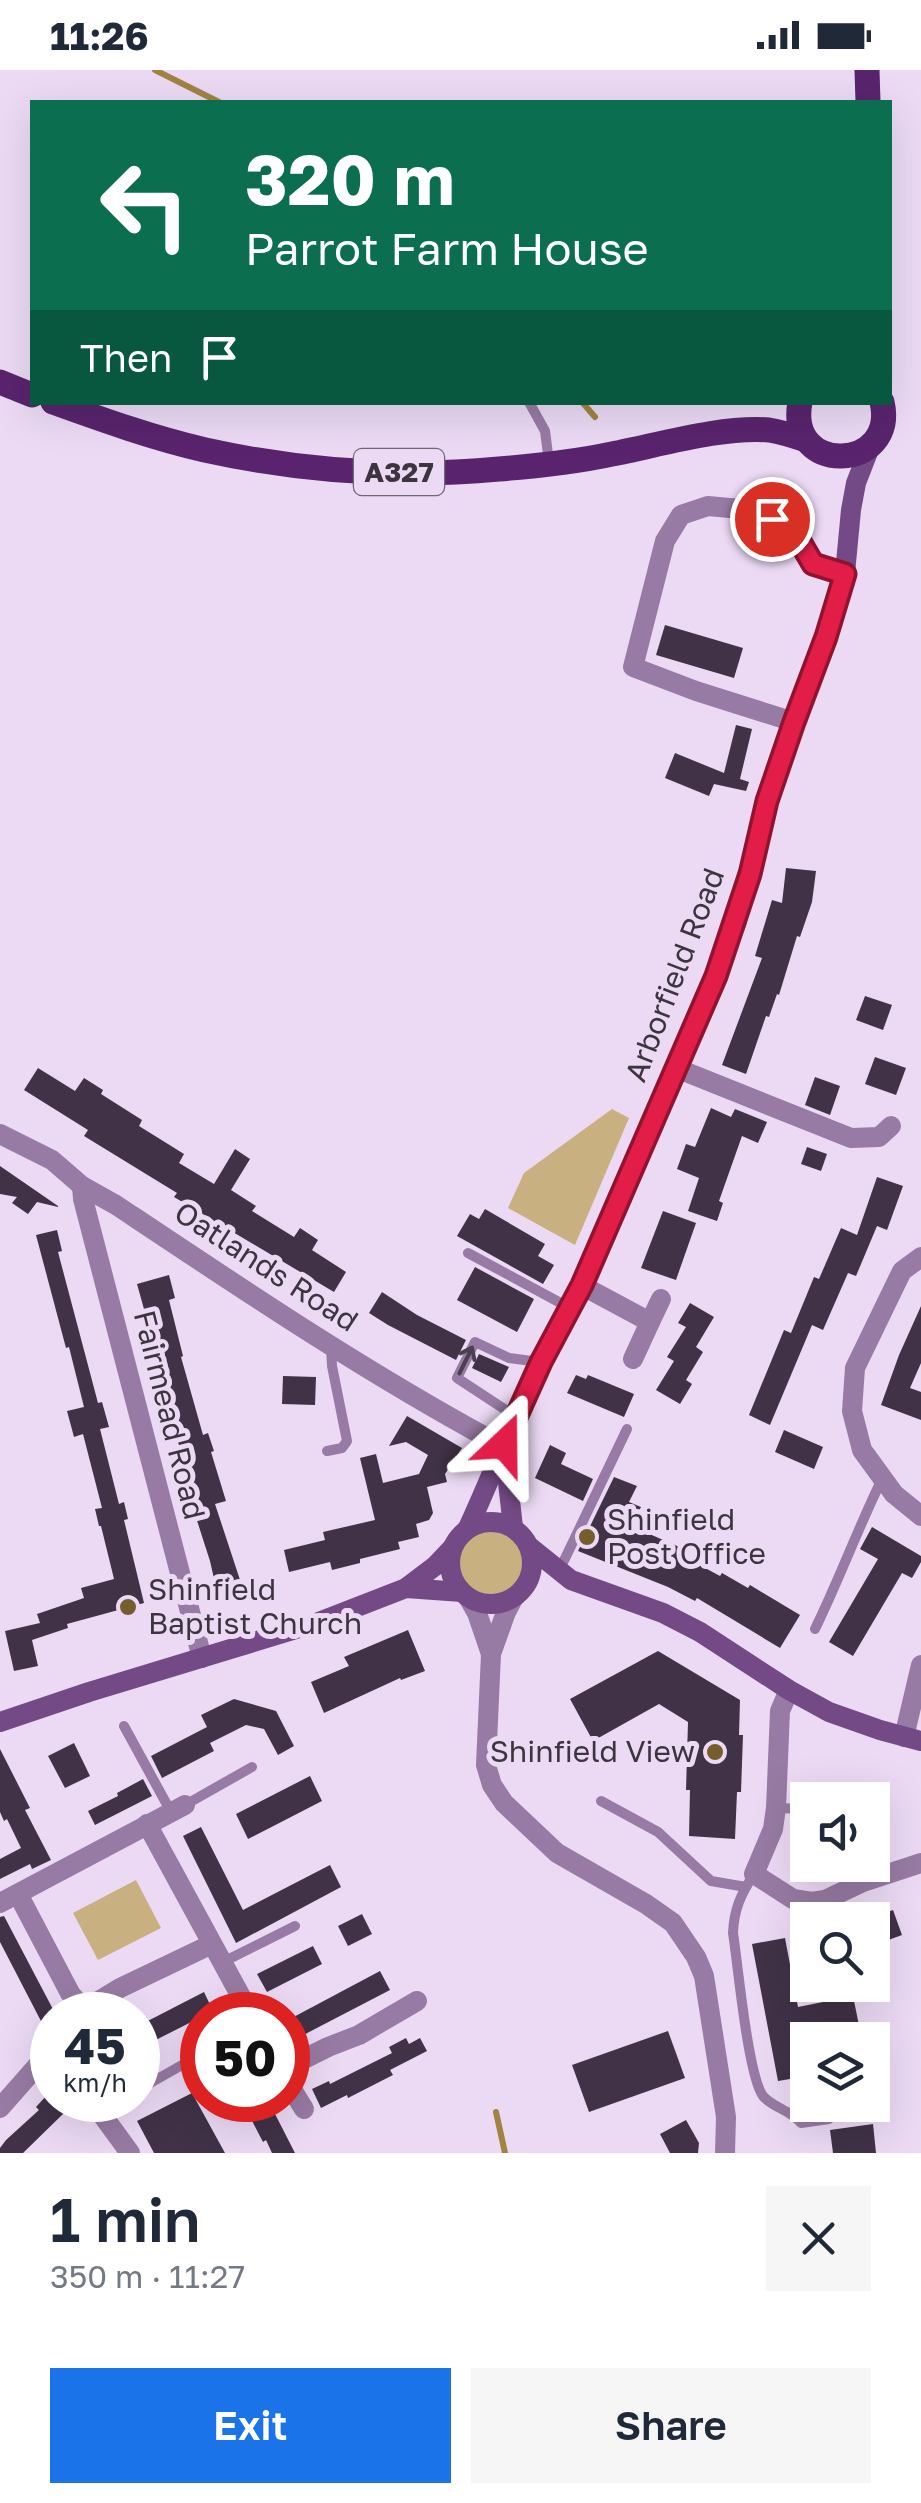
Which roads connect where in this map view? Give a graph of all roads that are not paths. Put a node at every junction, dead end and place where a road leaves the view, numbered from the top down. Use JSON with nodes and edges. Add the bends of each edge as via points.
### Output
{"nodes":[{"id":1,"x":867,"y":70,"type":"edge"},
{"id":2,"x":868,"y":100,"type":"edge"},
{"id":3,"x":0,"y":382,"type":"edge"},
{"id":4,"x":30,"y":394,"type":"edge"},
{"id":5,"x":61,"y":405,"type":"edge"},
{"id":6,"x":531,"y":405,"type":"edge"},
{"id":7,"x":794,"y":405,"type":"edge"},
{"id":8,"x":798,"y":405,"type":"edge"},
{"id":9,"x":882,"y":405,"type":"edge"},
{"id":10,"x":751,"y":430,"type":"junction"},
{"id":11,"x":816,"y":447,"type":"junction"},
{"id":12,"x":870,"y":447,"type":"junction"},
{"id":13,"x":550,"y":463,"type":"junction"},
{"id":14,"x":850,"y":510,"type":"junction"},
{"id":15,"x":845,"y":574,"type":"junction"},
{"id":16,"x":794,"y":722,"type":"junction"},
{"id":17,"x":676,"y":1068,"type":"junction"},
{"id":18,"x":891,"y":1126,"type":"dead end"},
{"id":19,"x":0,"y":1134,"type":"edge"},
{"id":20,"x":82,"y":1186,"type":"junction"},
{"id":21,"x":468,"y":1254,"type":"dead end"},
{"id":22,"x":921,"y":1257,"type":"edge"},
{"id":23,"x":582,"y":1285,"type":"junction"},
{"id":24,"x":661,"y":1300,"type":"dead end"},
{"id":25,"x":568,"y":1307,"type":"junction"},
{"id":26,"x":650,"y":1322,"type":"junction"},
{"id":27,"x":331,"y":1346,"type":"junction"},
{"id":28,"x":633,"y":1360,"type":"dead end"},
{"id":29,"x":541,"y":1362,"type":"junction"},
{"id":30,"x":515,"y":1416,"type":"junction"},
{"id":31,"x":627,"y":1429,"type":"dead end"},
{"id":32,"x":504,"y":1444,"type":"junction"},
{"id":33,"x":326,"y":1451,"type":"dead end"},
{"id":34,"x":882,"y":1478,"type":"junction"},
{"id":35,"x":918,"y":1510,"type":"edge"},
{"id":36,"x":468,"y":1528,"type":"junction"},
{"id":37,"x":513,"y":1528,"type":"junction"},
{"id":38,"x":530,"y":1547,"type":"junction"},
{"id":39,"x":452,"y":1548,"type":"junction"},
{"id":40,"x":565,"y":1576,"type":"junction"},
{"id":41,"x":406,"y":1588,"type":"junction"},
{"id":42,"x":519,"y":1593,"type":"junction"},
{"id":43,"x":465,"y":1594,"type":"junction"},
{"id":44,"x":815,"y":1630,"type":"dead end"},
{"id":45,"x":491,"y":1654,"type":"junction"},
{"id":46,"x":202,"y":1658,"type":"junction"},
{"id":47,"x":921,"y":1665,"type":"edge"},
{"id":48,"x":789,"y":1690,"type":"junction"},
{"id":49,"x":0,"y":1722,"type":"edge"},
{"id":50,"x":124,"y":1726,"type":"dead end"},
{"id":51,"x":912,"y":1739,"type":"edge"},
{"id":52,"x":252,"y":1766,"type":"dead end"},
{"id":53,"x":600,"y":1801,"type":"dead end"},
{"id":54,"x":178,"y":1808,"type":"junction"},
{"id":55,"x":776,"y":1808,"type":"junction"},
{"id":56,"x":790,"y":1809,"type":"edge"},
{"id":57,"x":148,"y":1824,"type":"junction"},
{"id":58,"x":921,"y":1862,"type":"edge"},
{"id":59,"x":750,"y":1880,"type":"junction"},
{"id":60,"x":9,"y":1899,"type":"edge"},
{"id":61,"x":295,"y":1926,"type":"dead end"},
{"id":62,"x":218,"y":1953,"type":"junction"},
{"id":63,"x":69,"y":1992,"type":"edge"},
{"id":64,"x":114,"y":1992,"type":"edge"},
{"id":65,"x":239,"y":1992,"type":"edge"},
{"id":66,"x":417,"y":2001,"type":"dead end"},
{"id":67,"x":310,"y":2055,"type":"edge"},
{"id":68,"x":30,"y":2077,"type":"edge"},
{"id":69,"x":0,"y":2108,"type":"edge"},
{"id":70,"x":790,"y":2112,"type":"edge"},
{"id":71,"x":107,"y":2122,"type":"edge"},
{"id":72,"x":130,"y":2153,"type":"edge"},
{"id":73,"x":725,"y":2153,"type":"edge"}],
"edges":[{"from":1,"to":2,"type":"main road"},
{"from":3,"to":4,"type":"main road"},
{"from":5,"to":13,"type":"main road","number":"A327","via":[[201,449],[315,468],[440,472]]},
{"from":6,"to":13,"type":"lane","via":[[545,431]]},
{"from":7,"to":10,"type":"main road","number":"A327"},
{"from":8,"to":11,"type":"main road","number":"A327","via":[[800,428]]},
{"from":9,"to":12,"type":"main road","via":[[883,425]]},
{"from":10,"to":11,"type":"main road","number":"A327","via":[[772,430]]},
{"from":10,"to":13,"type":"main road","number":"A327"},
{"from":11,"to":12,"type":"main road","number":"A327","via":[[846,457]]},
{"from":11,"to":14,"type":"main road","name":"Arborfield Road","via":[[837,466]]},
{"from":12,"to":14,"type":"main road","name":"Arborfield Road"},
{"from":14,"to":15,"type":"main road","name":"Arborfield Road"},
{"from":15,"to":16,"type":"main road","name":"Arborfield Road"},
{"from":15,"to":16,"type":"street","via":[[813,564],[792,528],[751,510],[708,506],[681,515],[665,541],[633,667]]},
{"from":16,"to":17,"type":"main road","name":"Arborfield Road","via":[[736,924]]},
{"from":17,"to":18,"type":"street","via":[[851,1138],[879,1137]]},
{"from":17,"to":23,"type":"main road","name":"Arborfield Road"},
{"from":19,"to":20,"type":"street","name":"Oatlands Road","via":[[52,1160]]},
{"from":20,"to":27,"type":"street","name":"Oatlands Road"},
{"from":20,"to":46,"type":"street","name":"Fairmead Road"},
{"from":21,"to":25,"type":"lane"},
{"from":22,"to":34,"type":"street","via":[[902,1271],[855,1368],[852,1410],[862,1450]]},
{"from":23,"to":25,"type":"main road","name":"Arborfield Road"},
{"from":23,"to":26,"type":"street"},
{"from":24,"to":26,"type":"street"},
{"from":25,"to":29,"type":"main road","name":"Arborfield Road"},
{"from":26,"to":28,"type":"street"},
{"from":27,"to":32,"type":"street","name":"Oatlands Road"},
{"from":27,"to":33,"type":"lane","via":[[347,1441]]},
{"from":29,"to":30,"type":"main road","name":"Arborfield Road"},
{"from":30,"to":29,"type":"lane","one_way":true,"via":[[457,1378],[475,1342],[509,1358]]},
{"from":30,"to":32,"type":"main road","name":"Arborfield Road"},
{"from":31,"to":40,"type":"lane"},
{"from":32,"to":36,"type":"main road","name":"Arborfield Road"},
{"from":32,"to":37,"type":"main road","name":"Arborfield Road"},
{"from":34,"to":35,"type":"street"},
{"from":34,"to":44,"type":"lane"},
{"from":36,"to":37,"type":"main road","via":[[491,1521]]},
{"from":36,"to":39,"type":"main road"},
{"from":37,"to":38,"type":"main road"},
{"from":38,"to":40,"type":"main road"},
{"from":38,"to":42,"type":"main road","via":[[530,1576]]},
{"from":39,"to":41,"type":"main road"},
{"from":39,"to":43,"type":"main road","via":[[453,1579]]},
{"from":40,"to":42,"type":"main road"},
{"from":40,"to":48,"type":"main road","via":[[663,1613]]},
{"from":41,"to":43,"type":"main road"},
{"from":41,"to":46,"type":"main road"},
{"from":42,"to":43,"type":"main road","via":[[496,1604]]},
{"from":42,"to":45,"type":"street"},
{"from":43,"to":45,"type":"street"},
{"from":45,"to":73,"type":"street","via":[[486,1765],[492,1786],[557,1853],[673,1923],[696,1957],[726,2117]]},
{"from":46,"to":49,"type":"main road"},
{"from":47,"to":51,"type":"street"},
{"from":48,"to":51,"type":"main road","via":[[830,1712]]},
{"from":48,"to":55,"type":"street","via":[[780,1711]]},
{"from":50,"to":54,"type":"lane"},
{"from":52,"to":54,"type":"lane"},
{"from":53,"to":59,"type":"lane","via":[[658,1832],[710,1881]]},
{"from":54,"to":57,"type":"street"},
{"from":55,"to":56,"type":"lane"},
{"from":55,"to":59,"type":"street"},
{"from":57,"to":60,"type":"street"},
{"from":57,"to":62,"type":"street"},
{"from":58,"to":59,"type":"street","via":[[812,1902]]},
{"from":59,"to":70,"type":"lane","via":[[733,1933],[752,2060],[760,2092]]},
{"from":60,"to":63,"type":"street"},
{"from":61,"to":62,"type":"lane"},
{"from":62,"to":64,"type":"street"},
{"from":62,"to":65,"type":"street"},
{"from":66,"to":67,"type":"street"},
{"from":68,"to":69,"type":"street"},
{"from":71,"to":72,"type":"street"}]}
